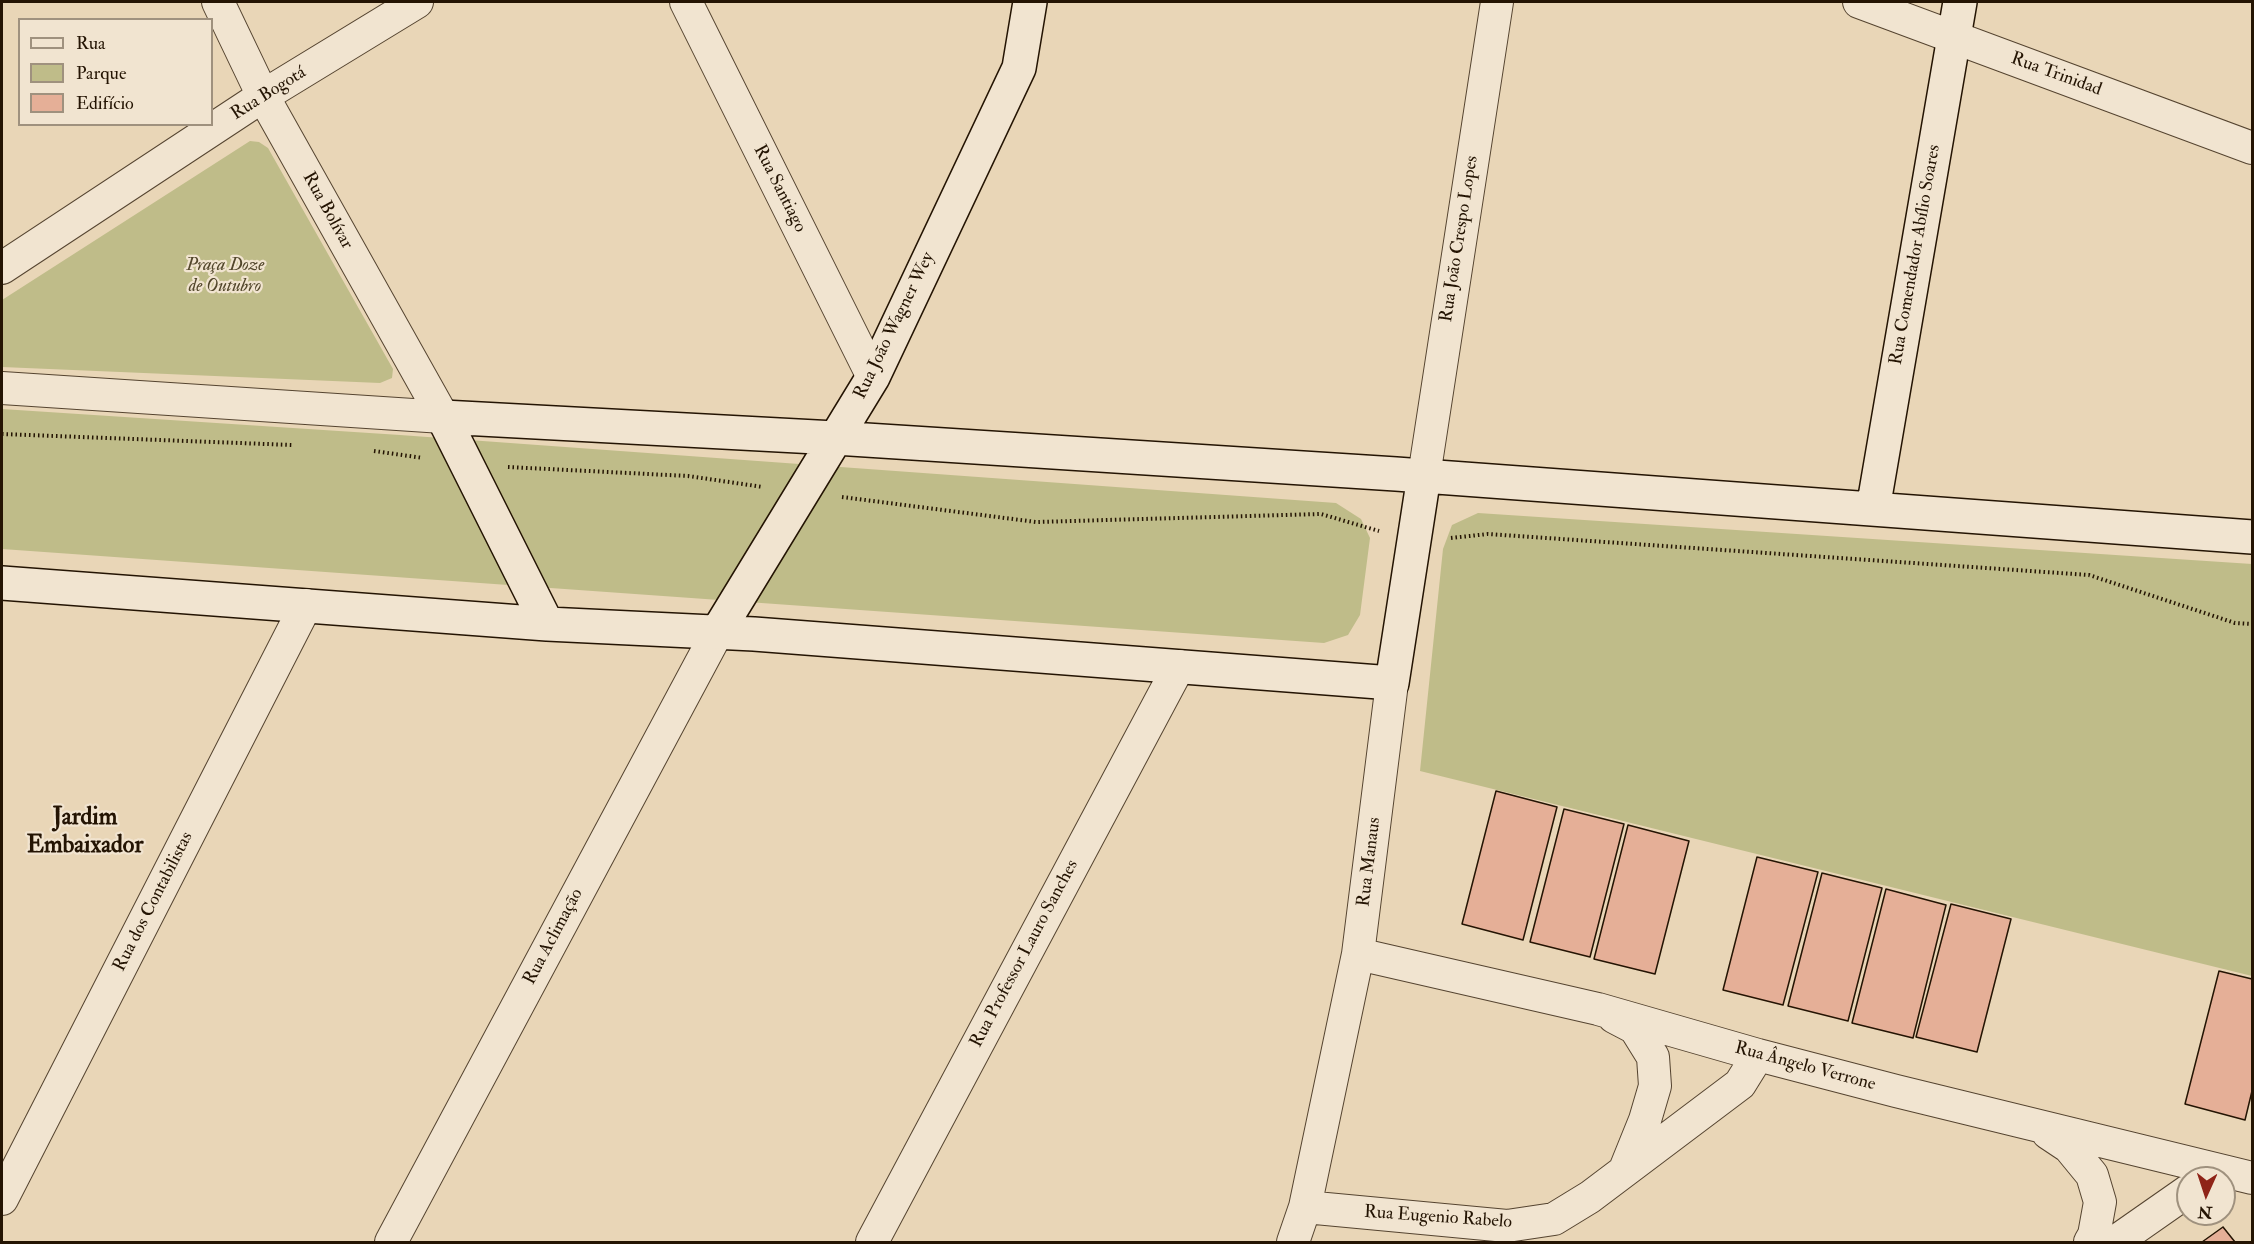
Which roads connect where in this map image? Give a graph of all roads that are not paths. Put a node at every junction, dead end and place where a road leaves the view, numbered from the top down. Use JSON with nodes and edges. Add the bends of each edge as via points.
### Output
{"nodes":[{"id":1,"x":218,"y":2,"type":"edge"},
{"id":2,"x":417,"y":2,"type":"edge"},
{"id":3,"x":686,"y":2,"type":"edge"},
{"id":4,"x":1030,"y":2,"type":"edge"},
{"id":5,"x":1497,"y":2,"type":"edge"},
{"id":6,"x":1859,"y":2,"type":"edge"},
{"id":7,"x":1960,"y":2,"type":"edge"},
{"id":8,"x":1954,"y":37,"type":"junction"},
{"id":9,"x":263,"y":96,"type":"junction"},
{"id":10,"x":2253,"y":148,"type":"edge"},
{"id":11,"x":2,"y":268,"type":"edge"},
{"id":12,"x":873,"y":377,"type":"junction"},
{"id":13,"x":2,"y":388,"type":"edge"},
{"id":14,"x":443,"y":417,"type":"junction"},
{"id":15,"x":835,"y":438,"type":"junction"},
{"id":16,"x":1424,"y":476,"type":"junction"},
{"id":17,"x":1874,"y":509,"type":"junction"},
{"id":18,"x":2253,"y":537,"type":"edge"},
{"id":19,"x":2,"y":583,"type":"edge"},
{"id":20,"x":306,"y":605,"type":"junction"},
{"id":21,"x":547,"y":624,"type":"junction"},
{"id":22,"x":717,"y":631,"type":"junction"},
{"id":23,"x":1179,"y":666,"type":"junction"},
{"id":24,"x":1392,"y":683,"type":"junction"},
{"id":25,"x":1358,"y":954,"type":"junction"},
{"id":26,"x":1598,"y":1009,"type":"junction"},
{"id":27,"x":1758,"y":1055,"type":"junction"},
{"id":28,"x":2040,"y":1127,"type":"junction"},
{"id":29,"x":1626,"y":1168,"type":"junction"},
{"id":30,"x":2176,"y":1173,"type":"edge"},
{"id":31,"x":2236,"y":1178,"type":"edge"},
{"id":32,"x":2253,"y":1178,"type":"edge"},
{"id":33,"x":2176,"y":1191,"type":"edge"},
{"id":34,"x":2,"y":1199,"type":"edge"},
{"id":35,"x":1305,"y":1207,"type":"junction"},
{"id":36,"x":391,"y":1242,"type":"edge"},
{"id":37,"x":872,"y":1242,"type":"edge"},
{"id":38,"x":1293,"y":1242,"type":"edge"},
{"id":39,"x":2090,"y":1242,"type":"edge"},
{"id":40,"x":2115,"y":1242,"type":"edge"}],
"edges":[{"from":1,"to":9,"type":"street","name":"Rua Bolívar"},
{"from":2,"to":9,"type":"street","name":"Rua Bogotá"},
{"from":3,"to":12,"type":"street","name":"Rua Santiago"},
{"from":4,"to":12,"type":"street","name":"Rua João Wagner Wey","via":[[1019,68]]},
{"from":5,"to":16,"type":"street","name":"Rua João Crespo Lopes"},
{"from":6,"to":8,"type":"street","name":"Rua Trinidad"},
{"from":7,"to":8,"type":"street","name":"Rua Comendador Abílio Soares"},
{"from":8,"to":10,"type":"street","name":"Rua Trinidad"},
{"from":8,"to":17,"type":"street","name":"Rua Comendador Abílio Soares"},
{"from":9,"to":11,"type":"street","name":"Rua Bogotá"},
{"from":9,"to":14,"type":"street","name":"Rua Bolívar"},
{"from":12,"to":15,"type":"street","name":"Rua João Wagner Wey"},
{"from":13,"to":14,"type":"street"},
{"from":14,"to":15,"type":"street"},
{"from":14,"to":21,"type":"street"},
{"from":15,"to":16,"type":"street"},
{"from":15,"to":22,"type":"street","name":"Rua João Wagner Wey"},
{"from":16,"to":17,"type":"street"},
{"from":16,"to":24,"type":"street","name":"Rua Manaus"},
{"from":17,"to":18,"type":"street"},
{"from":19,"to":20,"type":"street"},
{"from":20,"to":21,"type":"street"},
{"from":20,"to":34,"type":"street","name":"Rua dos Contabilistas"},
{"from":21,"to":22,"type":"street"},
{"from":22,"to":23,"type":"street"},
{"from":22,"to":36,"type":"street","name":"Rua Aclimação"},
{"from":23,"to":24,"type":"street"},
{"from":23,"to":37,"type":"street","name":"Rua Professor Lauro Sanches"},
{"from":24,"to":25,"type":"street","name":"Rua Manaus"},
{"from":25,"to":26,"type":"street","name":"Rua Ângelo Verrone"},
{"from":25,"to":35,"type":"street","name":"Rua Manaus"},
{"from":26,"to":27,"type":"street","name":"Rua Ângelo Verrone"},
{"from":26,"to":29,"type":"street","name":"Rua Eugenio Rabelo","via":[[1635,1028],[1653,1057],[1655,1086]]},
{"from":27,"to":28,"type":"street","name":"Rua Ângelo Verrone"},
{"from":27,"to":29,"type":"street","name":"Rua Eugenio Rabelo","via":[[1740,1084]]},
{"from":28,"to":30,"type":"street","name":"Rua Ângelo Verrone"},
{"from":28,"to":39,"type":"street","via":[[2069,1147],[2092,1175],[2100,1202]]},
{"from":29,"to":35,"type":"street","name":"Rua Eugenio Rabelo","via":[[1554,1219],[1507,1226]]},
{"from":31,"to":32,"type":"street","name":"Rua Ângelo Verrone"},
{"from":33,"to":40,"type":"street"},
{"from":35,"to":38,"type":"street","name":"Rua Manaus"}]}
